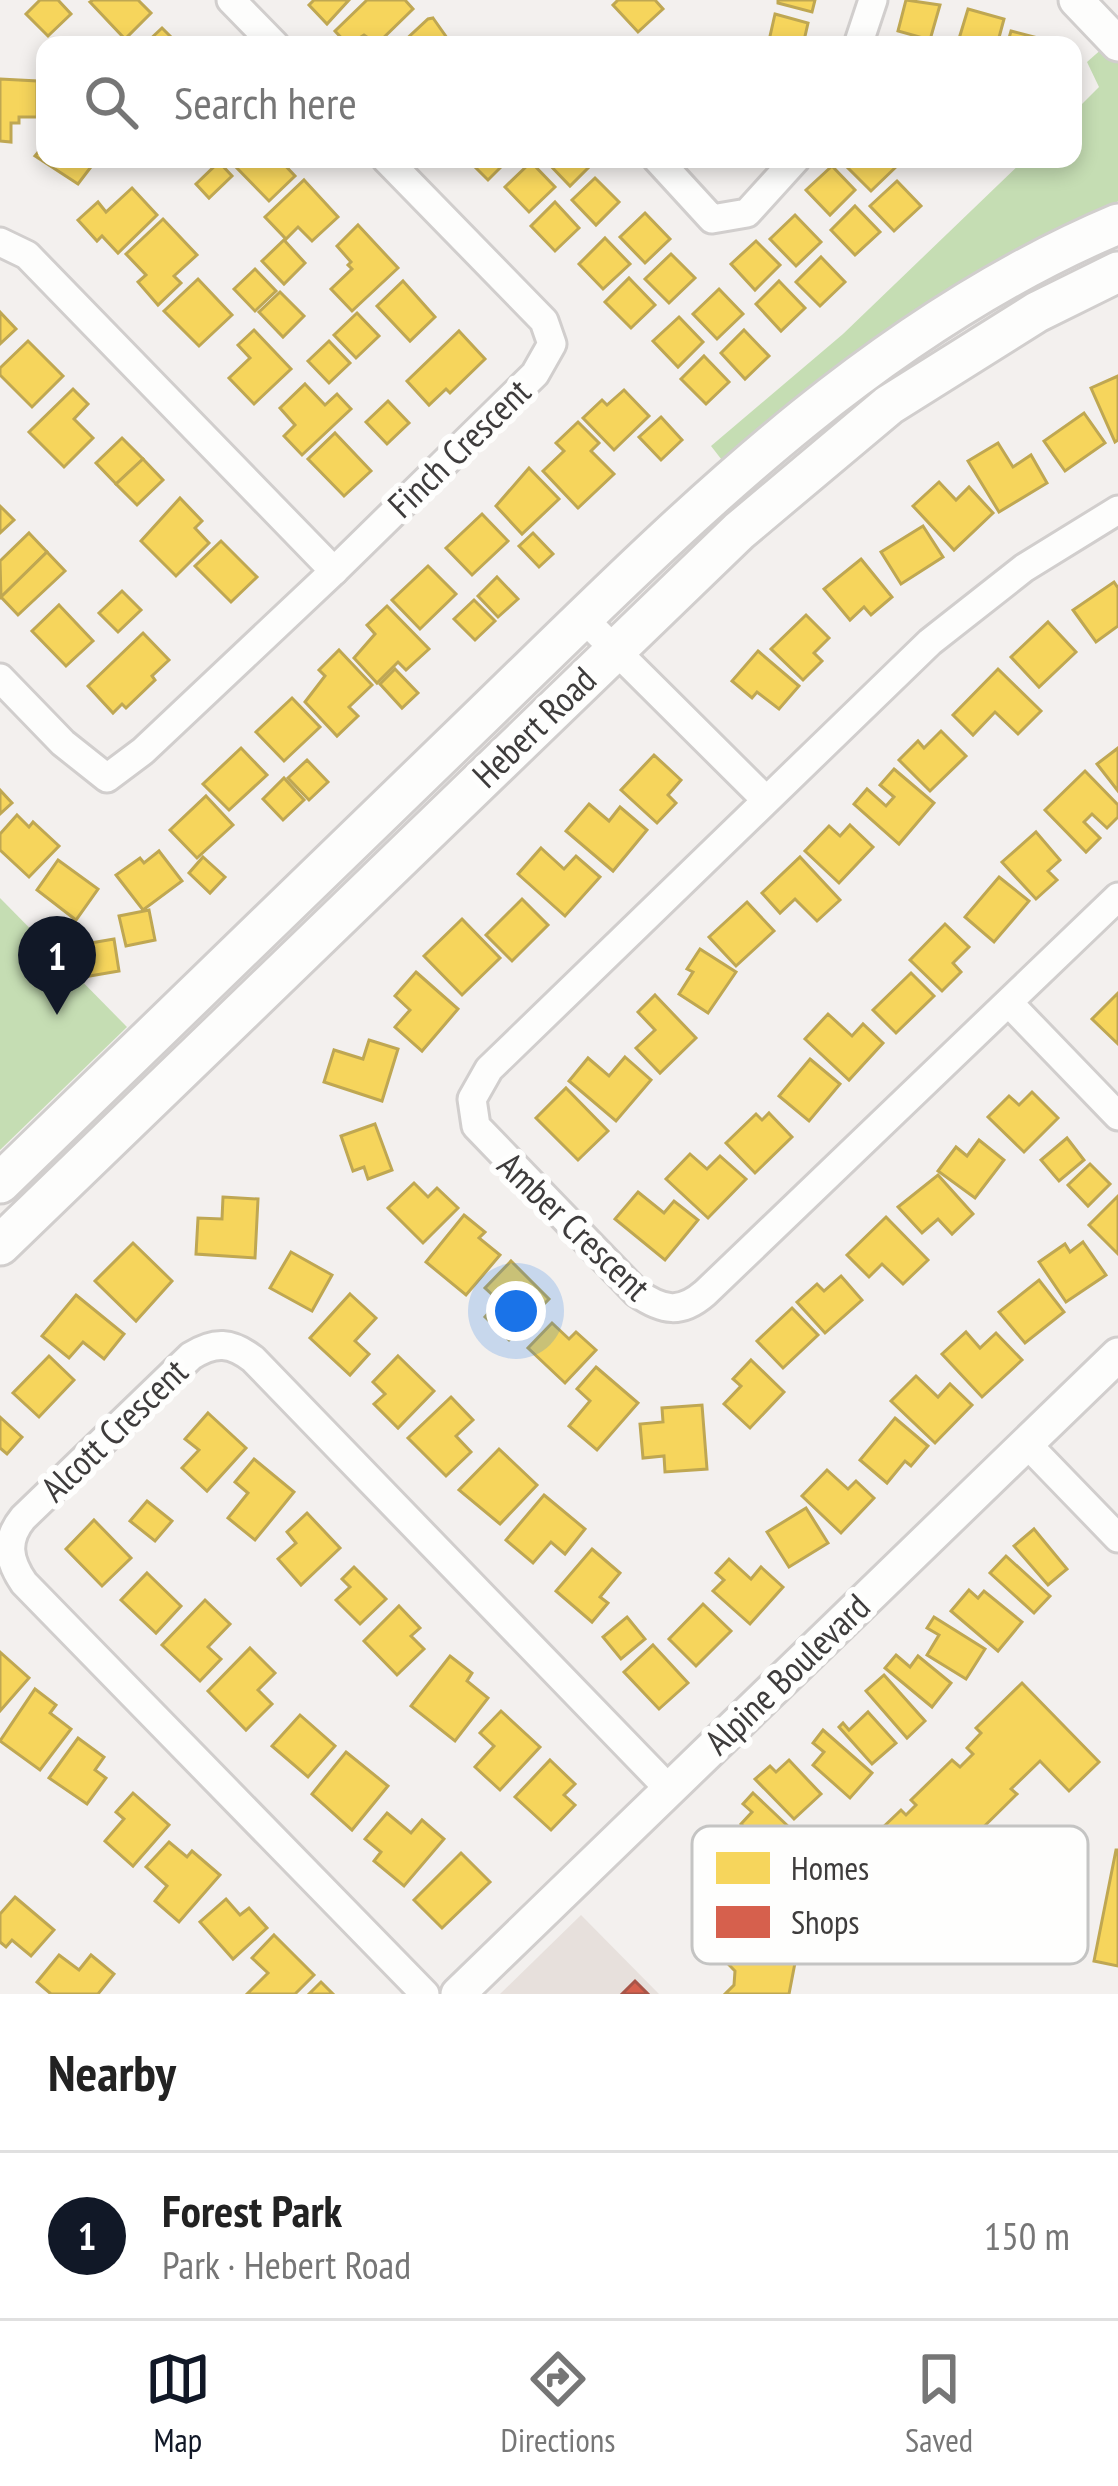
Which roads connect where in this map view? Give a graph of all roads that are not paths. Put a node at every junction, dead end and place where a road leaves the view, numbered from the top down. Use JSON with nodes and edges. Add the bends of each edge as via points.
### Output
{"nodes":[{"id":1,"x":231,"y":0,"type":"edge"},
{"id":2,"x":873,"y":0,"type":"edge"},
{"id":3,"x":1076,"y":0,"type":"edge"},
{"id":4,"x":265,"y":36,"type":"edge"},
{"id":5,"x":861,"y":36,"type":"edge"},
{"id":6,"x":1118,"y":44,"type":"edge"},
{"id":7,"x":395,"y":168,"type":"edge"},
{"id":8,"x":665,"y":168,"type":"edge"},
{"id":9,"x":788,"y":168,"type":"edge"},
{"id":10,"x":1118,"y":219,"type":"edge"},
{"id":11,"x":0,"y":242,"type":"edge"},
{"id":12,"x":1118,"y":272,"type":"edge"},
{"id":13,"x":1118,"y":510,"type":"edge"},
{"id":14,"x":334,"y":571,"type":"junction"},
{"id":15,"x":583,"y":618,"type":"junction"},
{"id":16,"x":615,"y":648,"type":"junction"},
{"id":17,"x":0,"y":678,"type":"edge"},
{"id":18,"x":766,"y":800,"type":"junction"},
{"id":19,"x":1118,"y":897,"type":"edge"},
{"id":20,"x":1010,"y":1004,"type":"junction"},
{"id":21,"x":1118,"y":1116,"type":"edge"},
{"id":22,"x":0,"y":1183,"type":"edge"},
{"id":23,"x":0,"y":1245,"type":"edge"},
{"id":24,"x":1118,"y":1354,"type":"edge"},
{"id":25,"x":1027,"y":1444,"type":"junction"},
{"id":26,"x":1118,"y":1538,"type":"edge"},
{"id":27,"x":668,"y":1788,"type":"junction"},
{"id":28,"x":424,"y":1994,"type":"edge"},
{"id":29,"x":458,"y":1994,"type":"edge"}],
"edges":[{"from":1,"to":4,"type":"street"},
{"from":2,"to":5,"type":"street"},
{"from":3,"to":6,"type":"street"},
{"from":7,"to":14,"type":"street","name":"Finch Crescent","via":[[544,320],[552,344],[535,374]]},
{"from":8,"to":9,"type":"street","via":[[712,219],[747,213]]},
{"from":10,"to":15,"type":"main road","name":"Hebert Road","via":[[876,360],[804,415]]},
{"from":11,"to":14,"type":"street","via":[[27,255]]},
{"from":12,"to":16,"type":"main road","name":"Hebert Road","via":[[890,404]]},
{"from":13,"to":18,"type":"street","name":"Amber Crescent","via":[[968,610]]},
{"from":14,"to":17,"type":"street","name":"Finch Crescent","via":[[107,778]]},
{"from":15,"to":16,"type":"street"},
{"from":15,"to":22,"type":"main road","name":"Hebert Road"},
{"from":16,"to":18,"type":"street"},
{"from":16,"to":23,"type":"main road","name":"Hebert Road"},
{"from":18,"to":20,"type":"street","name":"Amber Crescent","via":[[489,1069],[472,1099],[486,1140],[637,1293],[670,1310],[695,1302]]},
{"from":19,"to":20,"type":"street","name":"Amber Crescent"},
{"from":20,"to":21,"type":"street"},
{"from":24,"to":25,"type":"street","name":"Alpine Boulevard"},
{"from":25,"to":26,"type":"street"},
{"from":25,"to":27,"type":"street","name":"Alpine Boulevard"},
{"from":27,"to":28,"type":"street","name":"Alcott Crescent","via":[[253,1359],[219,1344],[191,1356],[23,1517],[10,1556],[24,1582]]},
{"from":27,"to":29,"type":"street","name":"Alpine Boulevard"}]}
